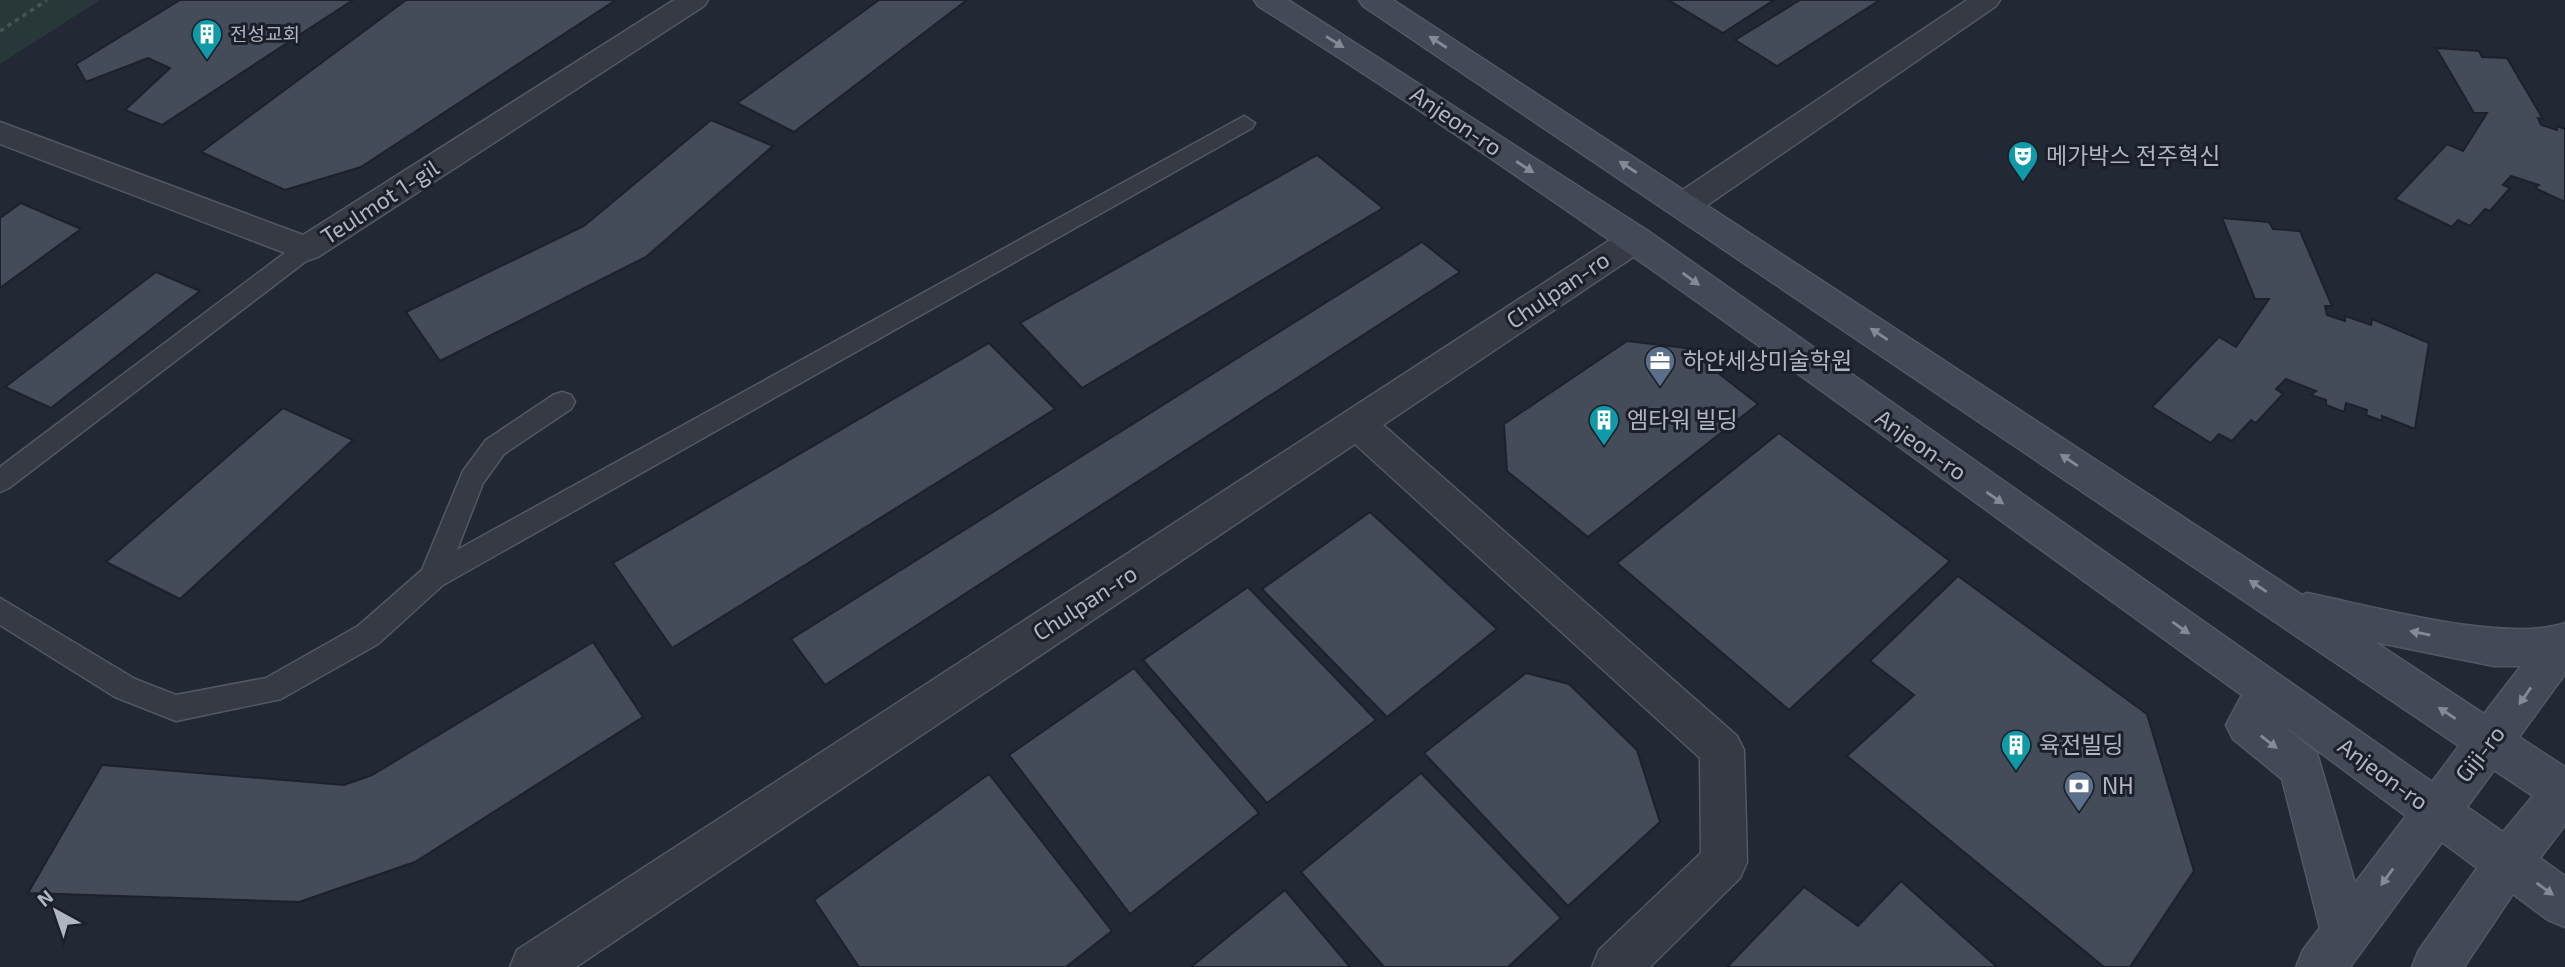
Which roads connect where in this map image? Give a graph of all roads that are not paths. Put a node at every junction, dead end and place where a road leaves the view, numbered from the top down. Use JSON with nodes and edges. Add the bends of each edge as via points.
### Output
{"nodes":[{"id":1,"x":694,"y":0,"type":"edge"},
{"id":2,"x":1268,"y":0,"type":"edge"},
{"id":3,"x":1373,"y":0,"type":"edge"},
{"id":4,"x":1986,"y":0,"type":"edge"},
{"id":5,"x":1244,"y":123,"type":"dead end"},
{"id":6,"x":0,"y":132,"type":"edge"},
{"id":7,"x":1684,"y":205,"type":"junction"},
{"id":8,"x":1636,"y":239,"type":"junction"},
{"id":9,"x":306,"y":249,"type":"junction"},
{"id":10,"x":562,"y":402,"type":"dead end"},
{"id":11,"x":1357,"y":424,"type":"junction"},
{"id":12,"x":0,"y":481,"type":"edge"},
{"id":13,"x":433,"y":577,"type":"junction"},
{"id":14,"x":2291,"y":608,"type":"junction"},
{"id":15,"x":0,"y":610,"type":"edge"},
{"id":16,"x":2563,"y":644,"type":"edge"},
{"id":17,"x":2269,"y":690,"type":"junction"},
{"id":18,"x":2489,"y":741,"type":"junction"},
{"id":19,"x":2565,"y":791,"type":"edge"},
{"id":20,"x":2436,"y":812,"type":"junction"},
{"id":21,"x":2508,"y":862,"type":"junction"},
{"id":22,"x":2565,"y":904,"type":"edge"},
{"id":23,"x":2332,"y":951,"type":"edge"},
{"id":24,"x":534,"y":967,"type":"edge"},
{"id":25,"x":1616,"y":967,"type":"edge"},
{"id":26,"x":2436,"y":967,"type":"edge"}],
"edges":[{"from":1,"to":9,"type":"street","name":"Teulmot 1-gil"},
{"from":2,"to":8,"type":"street","name":"Anjeon-ro","one_way":true},
{"from":7,"to":3,"type":"street","one_way":true},
{"from":4,"to":7,"type":"street"},
{"from":5,"to":13,"type":"lane"},
{"from":6,"to":9,"type":"street","name":"Teulmot 1-gil"},
{"from":14,"to":7,"type":"street","one_way":true},
{"from":8,"to":11,"type":"street","name":"Chulpan-ro"},
{"from":8,"to":17,"type":"street","name":"Anjeon-ro","one_way":true},
{"from":9,"to":12,"type":"lane"},
{"from":10,"to":13,"type":"lane","via":[[487,457],[472,478]]},
{"from":11,"to":24,"type":"street","name":"Chulpan-ro"},
{"from":11,"to":25,"type":"street","via":[[1722,750],[1724,862]]},
{"from":13,"to":15,"type":"lane","via":[[368,635],[271,690],[176,708],[125,688]]},
{"from":16,"to":14,"type":"street","one_way":true,"via":[[2494,648]]},
{"from":18,"to":14,"type":"street","one_way":true},
{"from":16,"to":18,"type":"street","name":"Giji-ro","one_way":true},
{"from":17,"to":20,"type":"street","name":"Anjeon-ro"},
{"from":17,"to":23,"type":"street","one_way":true,"via":[[2248,725],[2301,767]]},
{"from":18,"to":19,"type":"street"},
{"from":18,"to":20,"type":"street","name":"Giji-ro"},
{"from":19,"to":21,"type":"street"},
{"from":20,"to":21,"type":"street","name":"Anjeon-ro"},
{"from":20,"to":23,"type":"street","name":"Giji-ro","one_way":true},
{"from":21,"to":22,"type":"street","name":"Anjeon-ro","one_way":true},
{"from":21,"to":26,"type":"street"}]}
